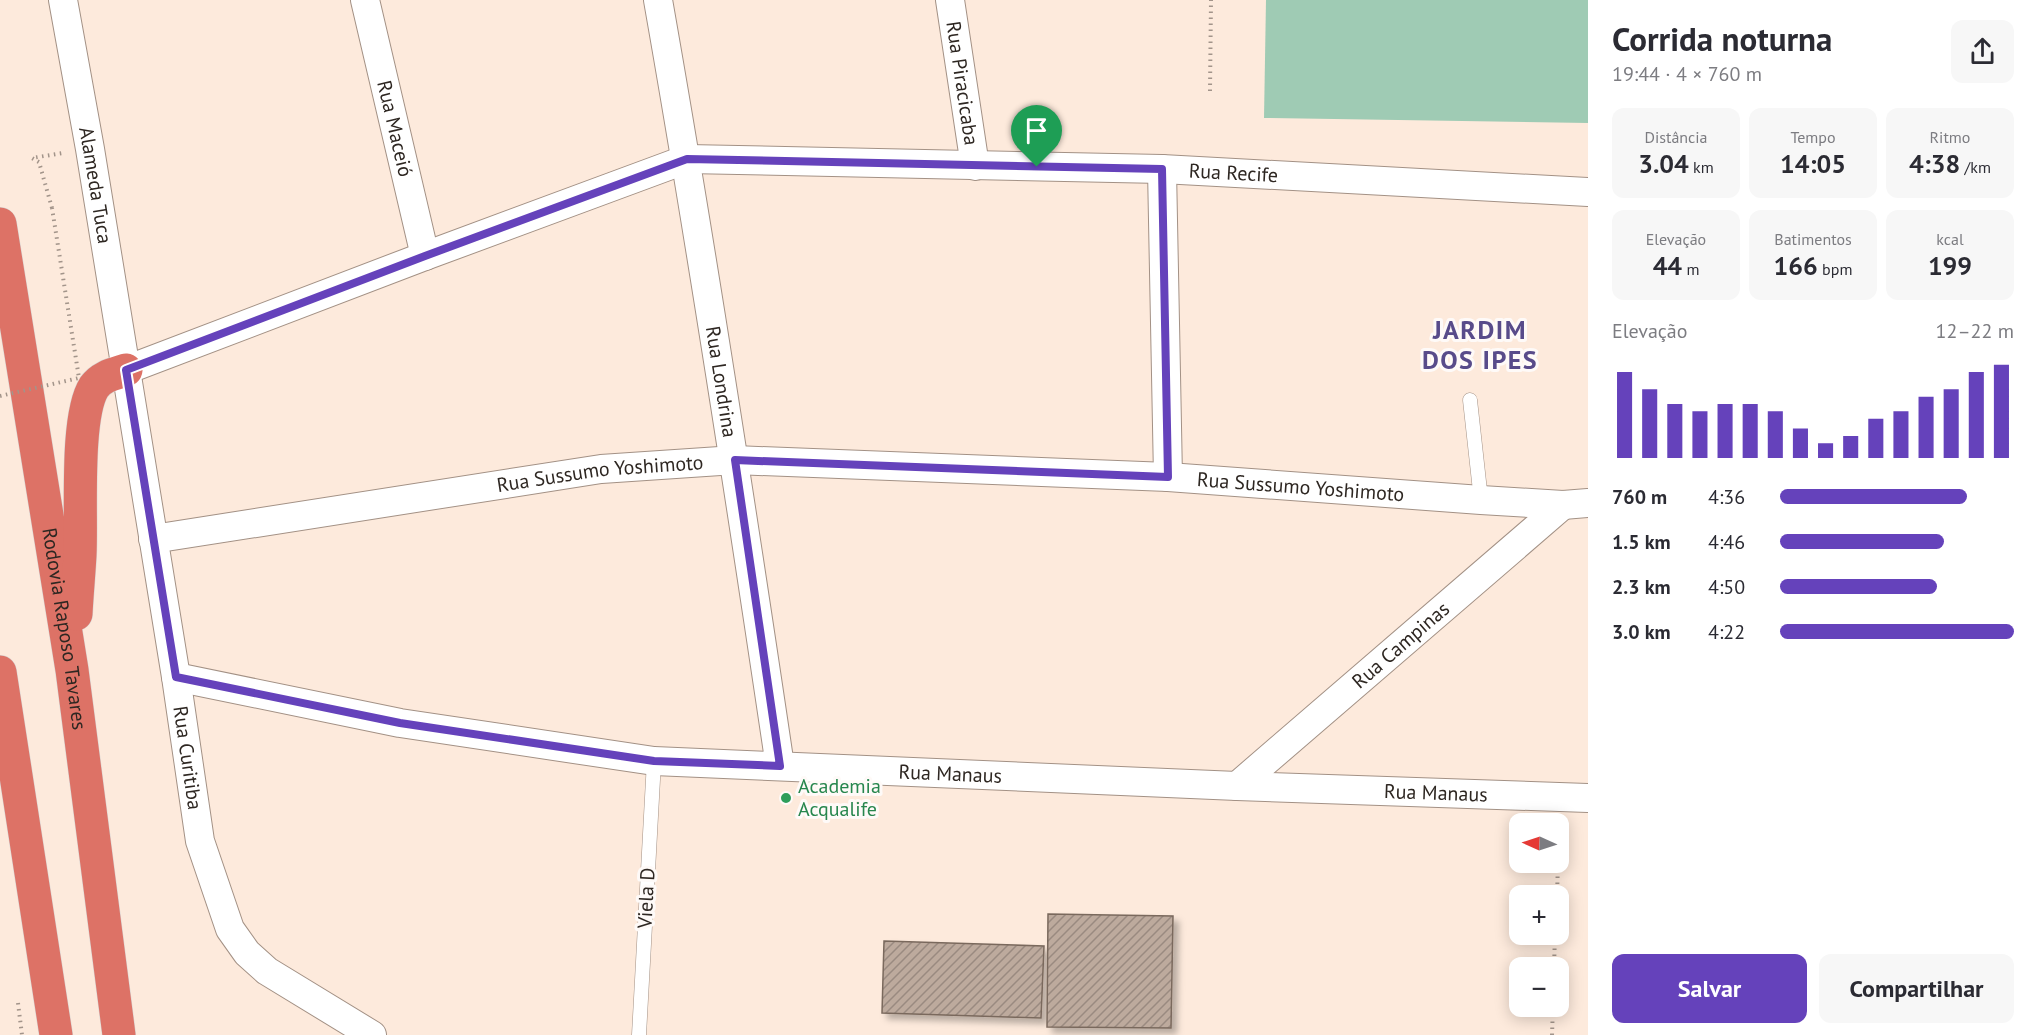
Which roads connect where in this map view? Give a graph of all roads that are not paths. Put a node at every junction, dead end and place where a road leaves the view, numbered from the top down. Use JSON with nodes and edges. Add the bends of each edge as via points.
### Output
{"nodes":[{"id":1,"x":63,"y":0,"type":"edge"},
{"id":2,"x":365,"y":0,"type":"edge"},
{"id":3,"x":658,"y":0,"type":"edge"},
{"id":4,"x":950,"y":0,"type":"edge"},
{"id":5,"x":687,"y":159,"type":"junction"},
{"id":6,"x":975,"y":166,"type":"junction"},
{"id":7,"x":1162,"y":169,"type":"junction"},
{"id":8,"x":1588,"y":192,"type":"edge"},
{"id":9,"x":0,"y":224,"type":"edge"},
{"id":10,"x":425,"y":256,"type":"junction"},
{"id":11,"x":126,"y":370,"type":"junction"},
{"id":12,"x":1470,"y":400,"type":"dead end"},
{"id":13,"x":735,"y":460,"type":"junction"},
{"id":14,"x":1168,"y":477,"type":"junction"},
{"id":15,"x":1481,"y":500,"type":"junction"},
{"id":16,"x":1575,"y":504,"type":"edge"},
{"id":17,"x":153,"y":539,"type":"junction"},
{"id":18,"x":72,"y":670,"type":"junction"},
{"id":19,"x":0,"y":672,"type":"edge"},
{"id":20,"x":176,"y":677,"type":"junction"},
{"id":21,"x":654,"y":761,"type":"junction"},
{"id":22,"x":780,"y":766,"type":"junction"},
{"id":23,"x":1237,"y":786,"type":"junction"},
{"id":24,"x":1588,"y":798,"type":"edge"},
{"id":25,"x":56,"y":1035,"type":"edge"},
{"id":26,"x":118,"y":1035,"type":"edge"},
{"id":27,"x":372,"y":1035,"type":"edge"},
{"id":28,"x":639,"y":1035,"type":"edge"}],
"edges":[{"from":1,"to":11,"type":"street","name":"Alameda Tuca"},
{"from":2,"to":10,"type":"street","name":"Rua Maceió"},
{"from":3,"to":5,"type":"street","name":"Rua Londrina"},
{"from":4,"to":6,"type":"street","name":"Rua Piracicaba"},
{"from":5,"to":6,"type":"street","name":"Rua Recife"},
{"from":5,"to":10,"type":"street","name":"Rua Recife"},
{"from":5,"to":13,"type":"street","name":"Rua Londrina"},
{"from":6,"to":7,"type":"street","name":"Rua Recife"},
{"from":7,"to":8,"type":"street","name":"Rua Recife"},
{"from":7,"to":14,"type":"street"},
{"from":9,"to":18,"type":"highway","name":"Rodovia Raposo Tavares"},
{"from":10,"to":11,"type":"street","name":"Rua Recife"},
{"from":11,"to":17,"type":"street","name":"Rua Curitiba"},
{"from":11,"to":18,"type":"highway","via":[[106,376],[95,386],[86,405]]},
{"from":12,"to":15,"type":"lane"},
{"from":13,"to":14,"type":"street","name":"Rua Sussumo Yoshimoto"},
{"from":13,"to":17,"type":"street","name":"Rua Sussumo Yoshimoto","via":[[601,469]]},
{"from":13,"to":22,"type":"street","name":"Rua Londrina"},
{"from":14,"to":15,"type":"street","name":"Rua Sussumo Yoshimoto"},
{"from":15,"to":16,"type":"street","name":"Rua Sussumo Yoshimoto"},
{"from":16,"to":23,"type":"street","name":"Rua Campinas"},
{"from":17,"to":20,"type":"street","name":"Rua Curitiba"},
{"from":18,"to":26,"type":"highway","name":"Rodovia Raposo Tavares"},
{"from":19,"to":25,"type":"highway"},
{"from":20,"to":21,"type":"street","name":"Rua Manaus","via":[[400,723]]},
{"from":20,"to":27,"type":"street","name":"Rua Curitiba","via":[[200,841],[230,929],[267,971]]},
{"from":21,"to":22,"type":"street","name":"Rua Manaus"},
{"from":21,"to":28,"type":"lane","name":"Viela D"},
{"from":22,"to":23,"type":"street","name":"Rua Manaus"},
{"from":23,"to":24,"type":"street","name":"Rua Manaus"}]}
